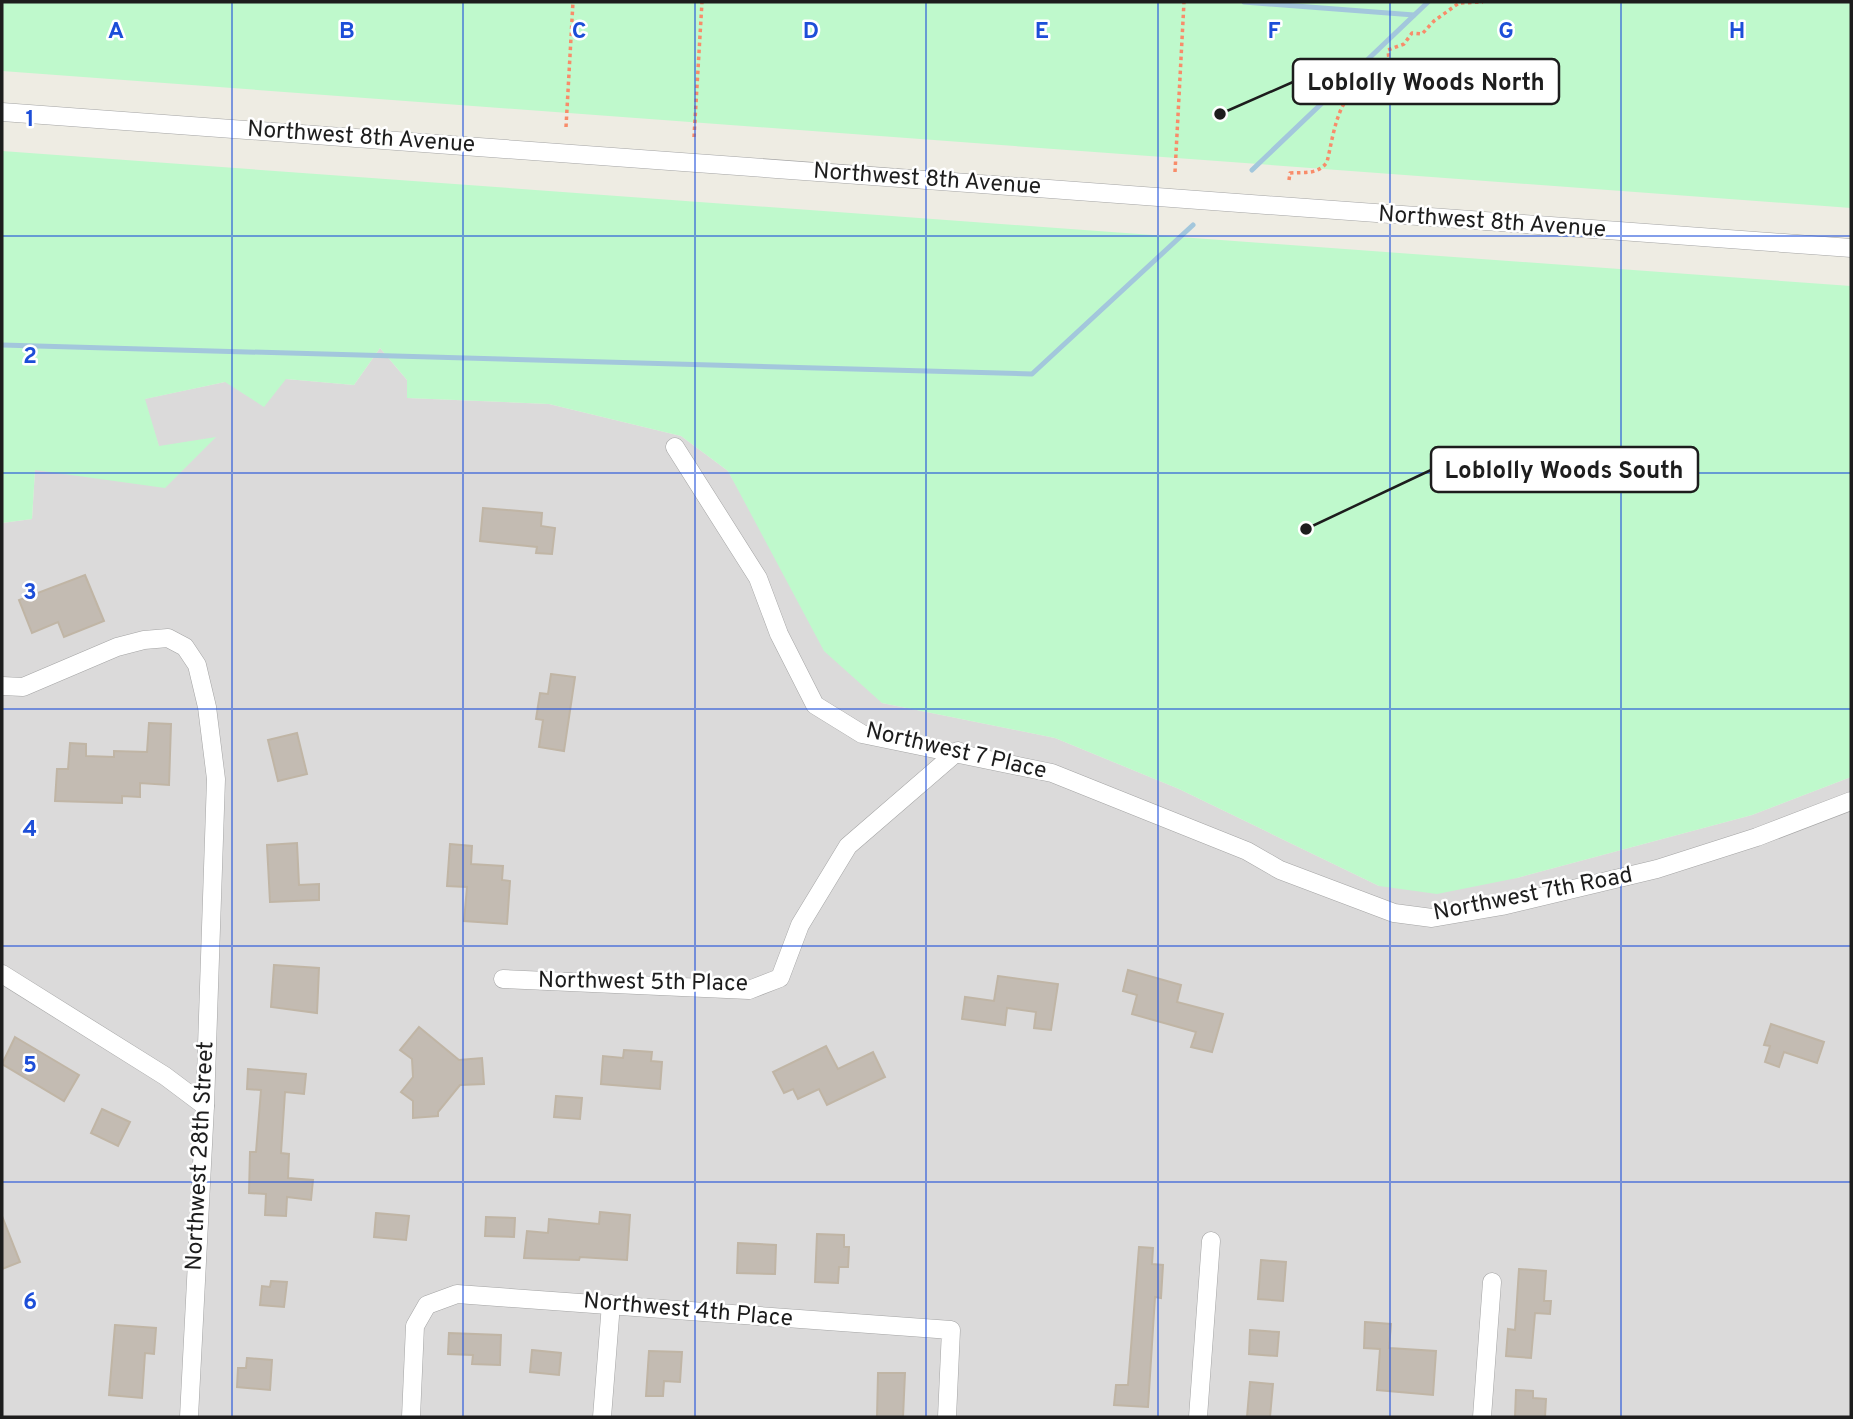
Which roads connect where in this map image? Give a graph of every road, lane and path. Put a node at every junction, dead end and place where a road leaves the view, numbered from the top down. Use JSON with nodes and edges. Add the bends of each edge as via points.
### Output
{"nodes":[{"id":1,"x":573,"y":2,"type":"edge"},
{"id":2,"x":702,"y":2,"type":"edge"},
{"id":3,"x":1184,"y":2,"type":"edge"},
{"id":4,"x":1483,"y":2,"type":"edge"},
{"id":5,"x":2,"y":112,"type":"edge"},
{"id":6,"x":566,"y":127,"type":"dead end"},
{"id":7,"x":694,"y":137,"type":"dead end"},
{"id":8,"x":1175,"y":172,"type":"dead end"},
{"id":9,"x":1289,"y":180,"type":"dead end"},
{"id":10,"x":1851,"y":248,"type":"edge"},
{"id":11,"x":675,"y":447,"type":"dead end"},
{"id":12,"x":2,"y":686,"type":"edge"},
{"id":13,"x":958,"y":751,"type":"junction"},
{"id":14,"x":1851,"y":801,"type":"edge"},
{"id":15,"x":1179,"y":822,"type":"joint"},
{"id":16,"x":2,"y":974,"type":"edge"},
{"id":17,"x":503,"y":979,"type":"dead end"},
{"id":18,"x":205,"y":1106,"type":"junction"},
{"id":19,"x":1211,"y":1241,"type":"dead end"},
{"id":20,"x":1492,"y":1282,"type":"dead end"},
{"id":21,"x":611,"y":1304,"type":"junction"},
{"id":22,"x":189,"y":1417,"type":"edge"},
{"id":23,"x":411,"y":1417,"type":"edge"},
{"id":24,"x":602,"y":1417,"type":"edge"},
{"id":25,"x":947,"y":1417,"type":"edge"},
{"id":26,"x":1198,"y":1417,"type":"edge"},
{"id":27,"x":1482,"y":1417,"type":"edge"}],
"edges":[{"from":1,"to":6,"type":"path"},
{"from":2,"to":7,"type":"path"},
{"from":3,"to":8,"type":"path"},
{"from":4,"to":9,"type":"path","via":[[1459,3],[1422,34],[1412,33],[1404,44],[1388,50],[1386,65],[1357,85],[1336,115],[1323,168],[1290,173]]},
{"from":5,"to":10,"type":"street","name":"Northwest 8th Avenue"},
{"from":11,"to":13,"type":"street","name":"Northwest 7 Place","via":[[758,578],[779,634],[816,705],[862,733]]},
{"from":12,"to":18,"type":"street","name":"Northwest 28th Street","via":[[23,687],[144,639],[168,638],[185,647],[197,665],[208,707],[216,779]]},
{"from":13,"to":15,"type":"street","name":"Northwest 7 Place","via":[[1052,773]]},
{"from":13,"to":17,"type":"street","name":"Northwest 5th Place","via":[[848,846],[800,925],[780,978],[749,990]]},
{"from":14,"to":15,"type":"street","name":"Northwest 7th Road","via":[[1657,869],[1432,918],[1394,913],[1362,902],[1280,870]]},
{"from":16,"to":18,"type":"street"},
{"from":18,"to":22,"type":"street","name":"Northwest 28th Street"},
{"from":19,"to":26,"type":"street"},
{"from":20,"to":27,"type":"street"},
{"from":21,"to":23,"type":"street","name":"Northwest 4th Place","via":[[457,1294],[426,1305],[415,1326]]},
{"from":21,"to":24,"type":"street"},
{"from":21,"to":25,"type":"street","name":"Northwest 4th Place","via":[[951,1329]]}]}
